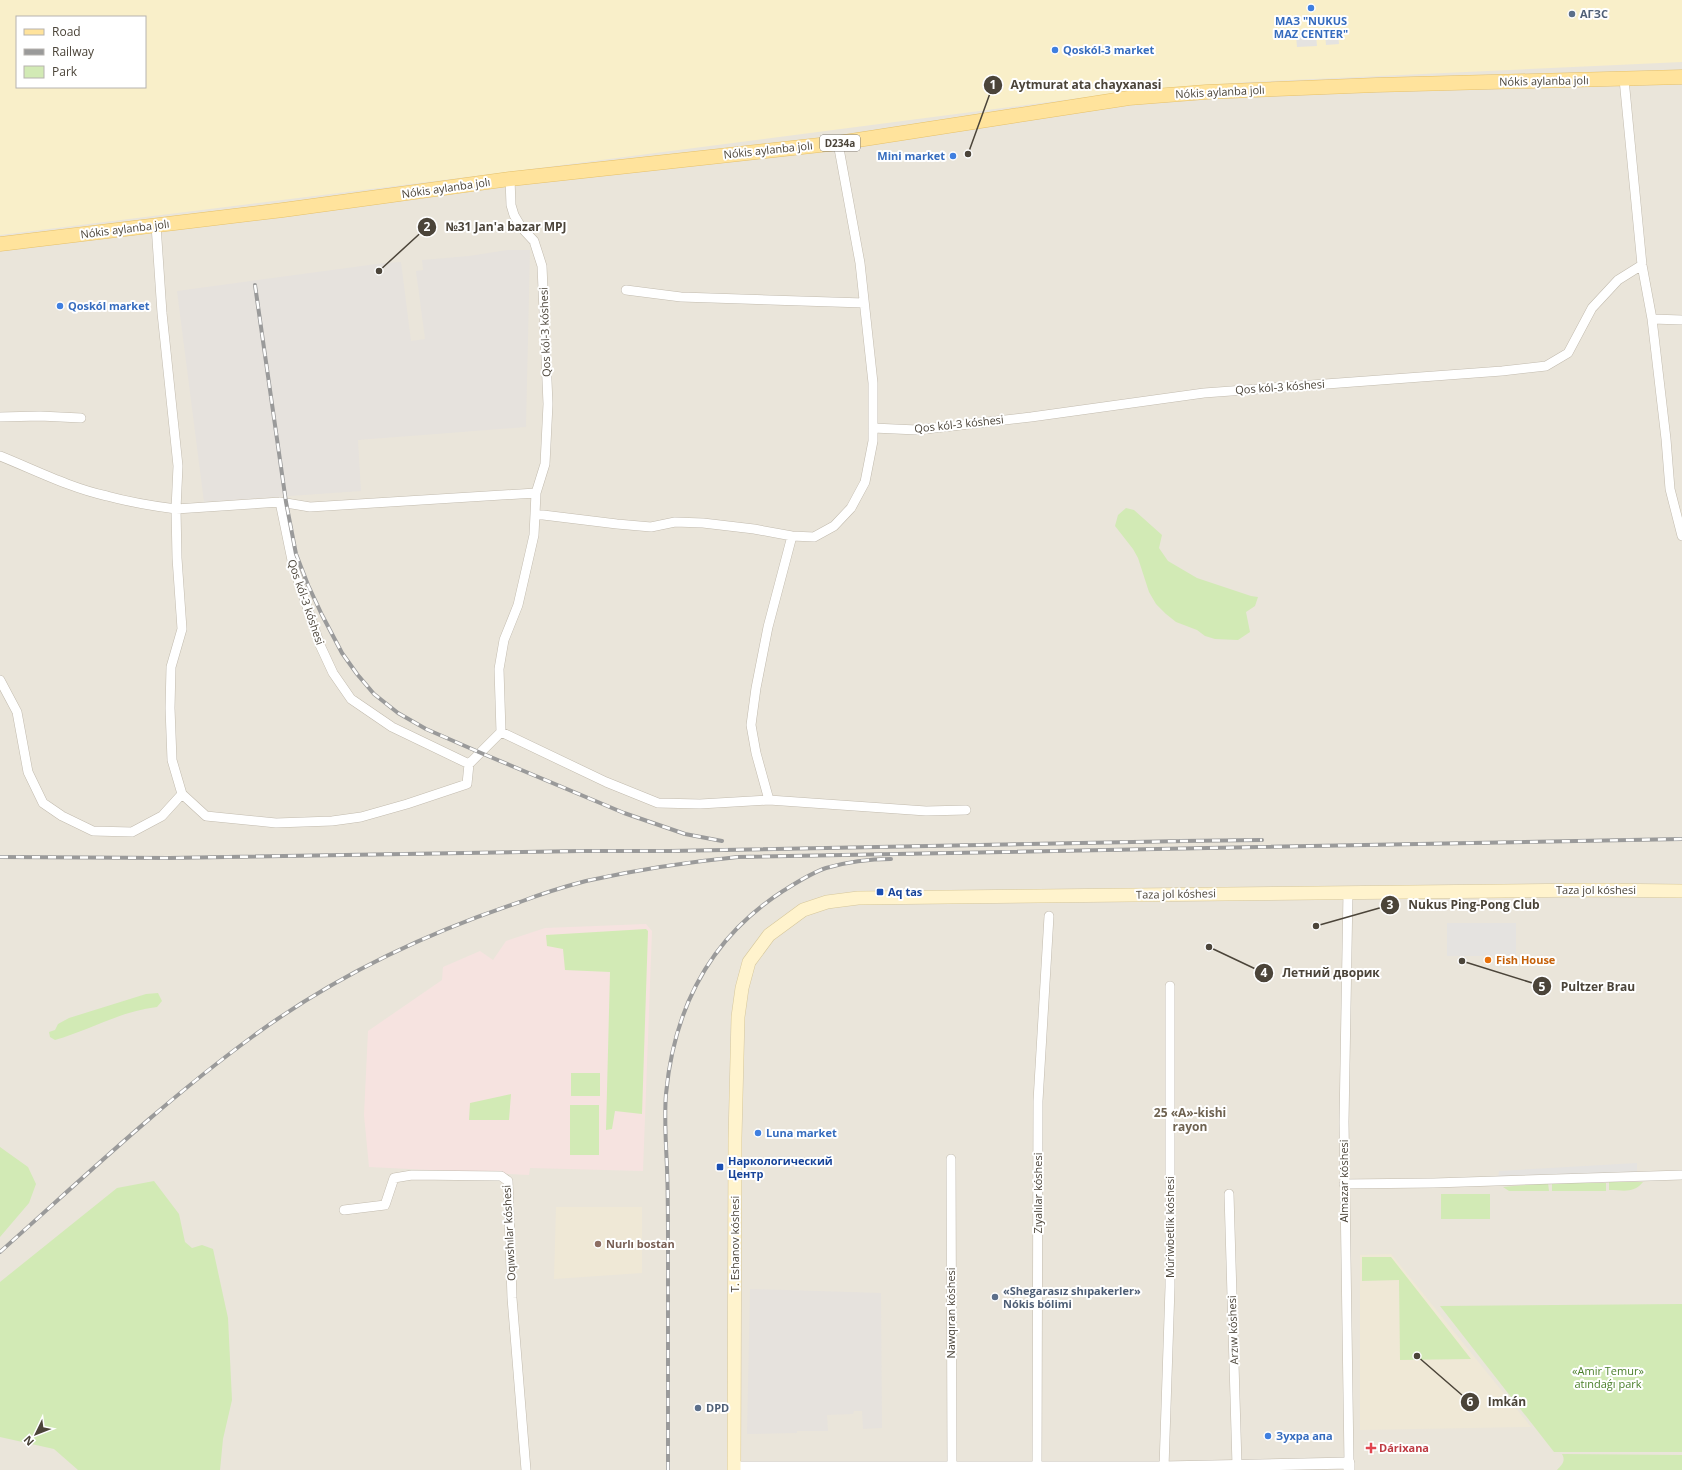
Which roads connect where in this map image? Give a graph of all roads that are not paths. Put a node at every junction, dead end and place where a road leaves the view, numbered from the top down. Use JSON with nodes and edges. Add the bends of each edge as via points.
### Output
{"nodes":[{"id":1,"x":1682,"y":77,"type":"edge"},
{"id":2,"x":1624,"y":79,"type":"junction"},
{"id":3,"x":838,"y":143,"type":"junction"},
{"id":4,"x":510,"y":179,"type":"junction"},
{"id":5,"x":156,"y":225,"type":"junction"},
{"id":6,"x":0,"y":244,"type":"edge"},
{"id":7,"x":1642,"y":265,"type":"junction"},
{"id":8,"x":626,"y":290,"type":"dead end"},
{"id":9,"x":864,"y":304,"type":"junction"},
{"id":10,"x":1652,"y":318,"type":"junction"},
{"id":11,"x":1682,"y":320,"type":"edge"},
{"id":12,"x":0,"y":417,"type":"edge"},
{"id":13,"x":81,"y":418,"type":"dead end"},
{"id":14,"x":873,"y":428,"type":"junction"},
{"id":15,"x":0,"y":456,"type":"edge"},
{"id":16,"x":536,"y":493,"type":"junction"},
{"id":17,"x":280,"y":502,"type":"junction"},
{"id":18,"x":176,"y":509,"type":"junction"},
{"id":19,"x":535,"y":514,"type":"junction"},
{"id":20,"x":792,"y":536,"type":"junction"},
{"id":21,"x":1682,"y":536,"type":"edge"},
{"id":22,"x":0,"y":680,"type":"edge"},
{"id":23,"x":501,"y":732,"type":"junction"},
{"id":24,"x":469,"y":764,"type":"junction"},
{"id":25,"x":182,"y":794,"type":"junction"},
{"id":26,"x":769,"y":800,"type":"junction"},
{"id":27,"x":966,"y":810,"type":"dead end"},
{"id":28,"x":1682,"y":891,"type":"edge"},
{"id":29,"x":1348,"y":892,"type":"junction"},
{"id":30,"x":1049,"y":916,"type":"dead end"},
{"id":31,"x":1170,"y":986,"type":"dead end"},
{"id":32,"x":738,"y":1017,"type":"joint"},
{"id":33,"x":951,"y":1159,"type":"dead end"},
{"id":34,"x":1682,"y":1175,"type":"edge"},
{"id":35,"x":1344,"y":1184,"type":"junction"},
{"id":36,"x":1229,"y":1194,"type":"dead end"},
{"id":37,"x":344,"y":1210,"type":"dead end"},
{"id":38,"x":1237,"y":1465,"type":"junction"},
{"id":39,"x":1349,"y":1466,"type":"edge"},
{"id":40,"x":952,"y":1467,"type":"junction"},
{"id":41,"x":1164,"y":1467,"type":"junction"},
{"id":42,"x":734,"y":1468,"type":"edge"},
{"id":43,"x":1037,"y":1468,"type":"edge"},
{"id":44,"x":526,"y":1470,"type":"edge"}],
"edges":[{"from":1,"to":2,"type":"main road","name":"Nókis aylanba jolı","number":"D234a"},
{"from":2,"to":3,"type":"main road","name":"Nókis aylanba jolı","number":"D234a","via":[[1376,84],[1130,98]]},
{"from":2,"to":7,"type":"street"},
{"from":3,"to":4,"type":"main road","name":"Nókis aylanba jolı","number":"D234a"},
{"from":3,"to":9,"type":"street","via":[[860,263]]},
{"from":4,"to":5,"type":"main road","name":"Nókis aylanba jolı","number":"D234a"},
{"from":4,"to":16,"type":"street","name":"Qos kól-3 kóshesi","via":[[514,215],[534,242],[542,266],[548,404],[545,464]]},
{"from":5,"to":6,"type":"main road","name":"Nókis aylanba jolı","number":"D234a"},
{"from":5,"to":18,"type":"street","via":[[162,313],[178,466]]},
{"from":7,"to":10,"type":"street"},
{"from":7,"to":14,"type":"street","name":"Qos kól-3 kóshesi","via":[[1618,280],[1592,308],[1568,353],[1546,366],[1204,393],[917,430]]},
{"from":8,"to":9,"type":"street","via":[[681,297]]},
{"from":9,"to":14,"type":"street","via":[[873,383]]},
{"from":10,"to":11,"type":"street"},
{"from":10,"to":21,"type":"street","via":[[1670,489]]},
{"from":12,"to":13,"type":"street"},
{"from":14,"to":20,"type":"street","via":[[865,482],[851,508],[834,526],[814,537]]},
{"from":15,"to":18,"type":"street","via":[[106,496]]},
{"from":16,"to":17,"type":"street","via":[[310,507]]},
{"from":16,"to":19,"type":"street","name":"Qos kól-3 kóshesi"},
{"from":17,"to":18,"type":"street"},
{"from":17,"to":24,"type":"street","name":"Qos kól-3 kóshesi","via":[[292,565],[320,645],[333,673],[351,699],[392,727]]},
{"from":18,"to":25,"type":"street","via":[[182,629],[171,667],[170,708],[172,760]]},
{"from":19,"to":20,"type":"street","via":[[651,526],[674,522],[703,523]]},
{"from":19,"to":23,"type":"street","name":"Qos kól-3 kóshesi","via":[[534,535],[518,605],[504,640],[499,669]]},
{"from":20,"to":26,"type":"street","via":[[768,627],[751,725]]},
{"from":22,"to":25,"type":"street","via":[[17,712],[28,772],[43,803],[62,816],[93,831],[132,832],[162,816]]},
{"from":23,"to":24,"type":"street"},
{"from":23,"to":26,"type":"street","via":[[606,782],[658,803],[700,804]]},
{"from":24,"to":25,"type":"street","via":[[467,784],[361,817],[332,821],[276,823],[206,816]]},
{"from":26,"to":27,"type":"street","via":[[926,811]]},
{"from":28,"to":29,"type":"main road","name":"Taza jol kóshesi"},
{"from":29,"to":32,"type":"main road","name":"Taza jol kóshesi","via":[[858,898],[827,902],[803,910],[769,935],[749,962]]},
{"from":29,"to":35,"type":"street","name":"Almazar kóshesi"},
{"from":30,"to":43,"type":"street","name":"Zıyalılar kóshesi","via":[[1038,1101]]},
{"from":31,"to":41,"type":"street","name":"Múriwbetlik kóshesi","via":[[1170,1287]]},
{"from":32,"to":42,"type":"main road","name":"T. Eshanov kóshesi"},
{"from":33,"to":40,"type":"street","name":"Nawqıran kóshesi"},
{"from":34,"to":35,"type":"street"},
{"from":35,"to":39,"type":"street","name":"Almazar kóshesi"},
{"from":36,"to":38,"type":"street","name":"Arzıw kóshesi"},
{"from":37,"to":44,"type":"street","name":"Oqıwshılar kóshesi","via":[[385,1206],[394,1178],[412,1175],[501,1176],[508,1181],[512,1298]]},
{"from":38,"to":39,"type":"street"},
{"from":38,"to":41,"type":"street"},
{"from":40,"to":42,"type":"street"},
{"from":40,"to":43,"type":"street"},
{"from":41,"to":43,"type":"street"}]}
